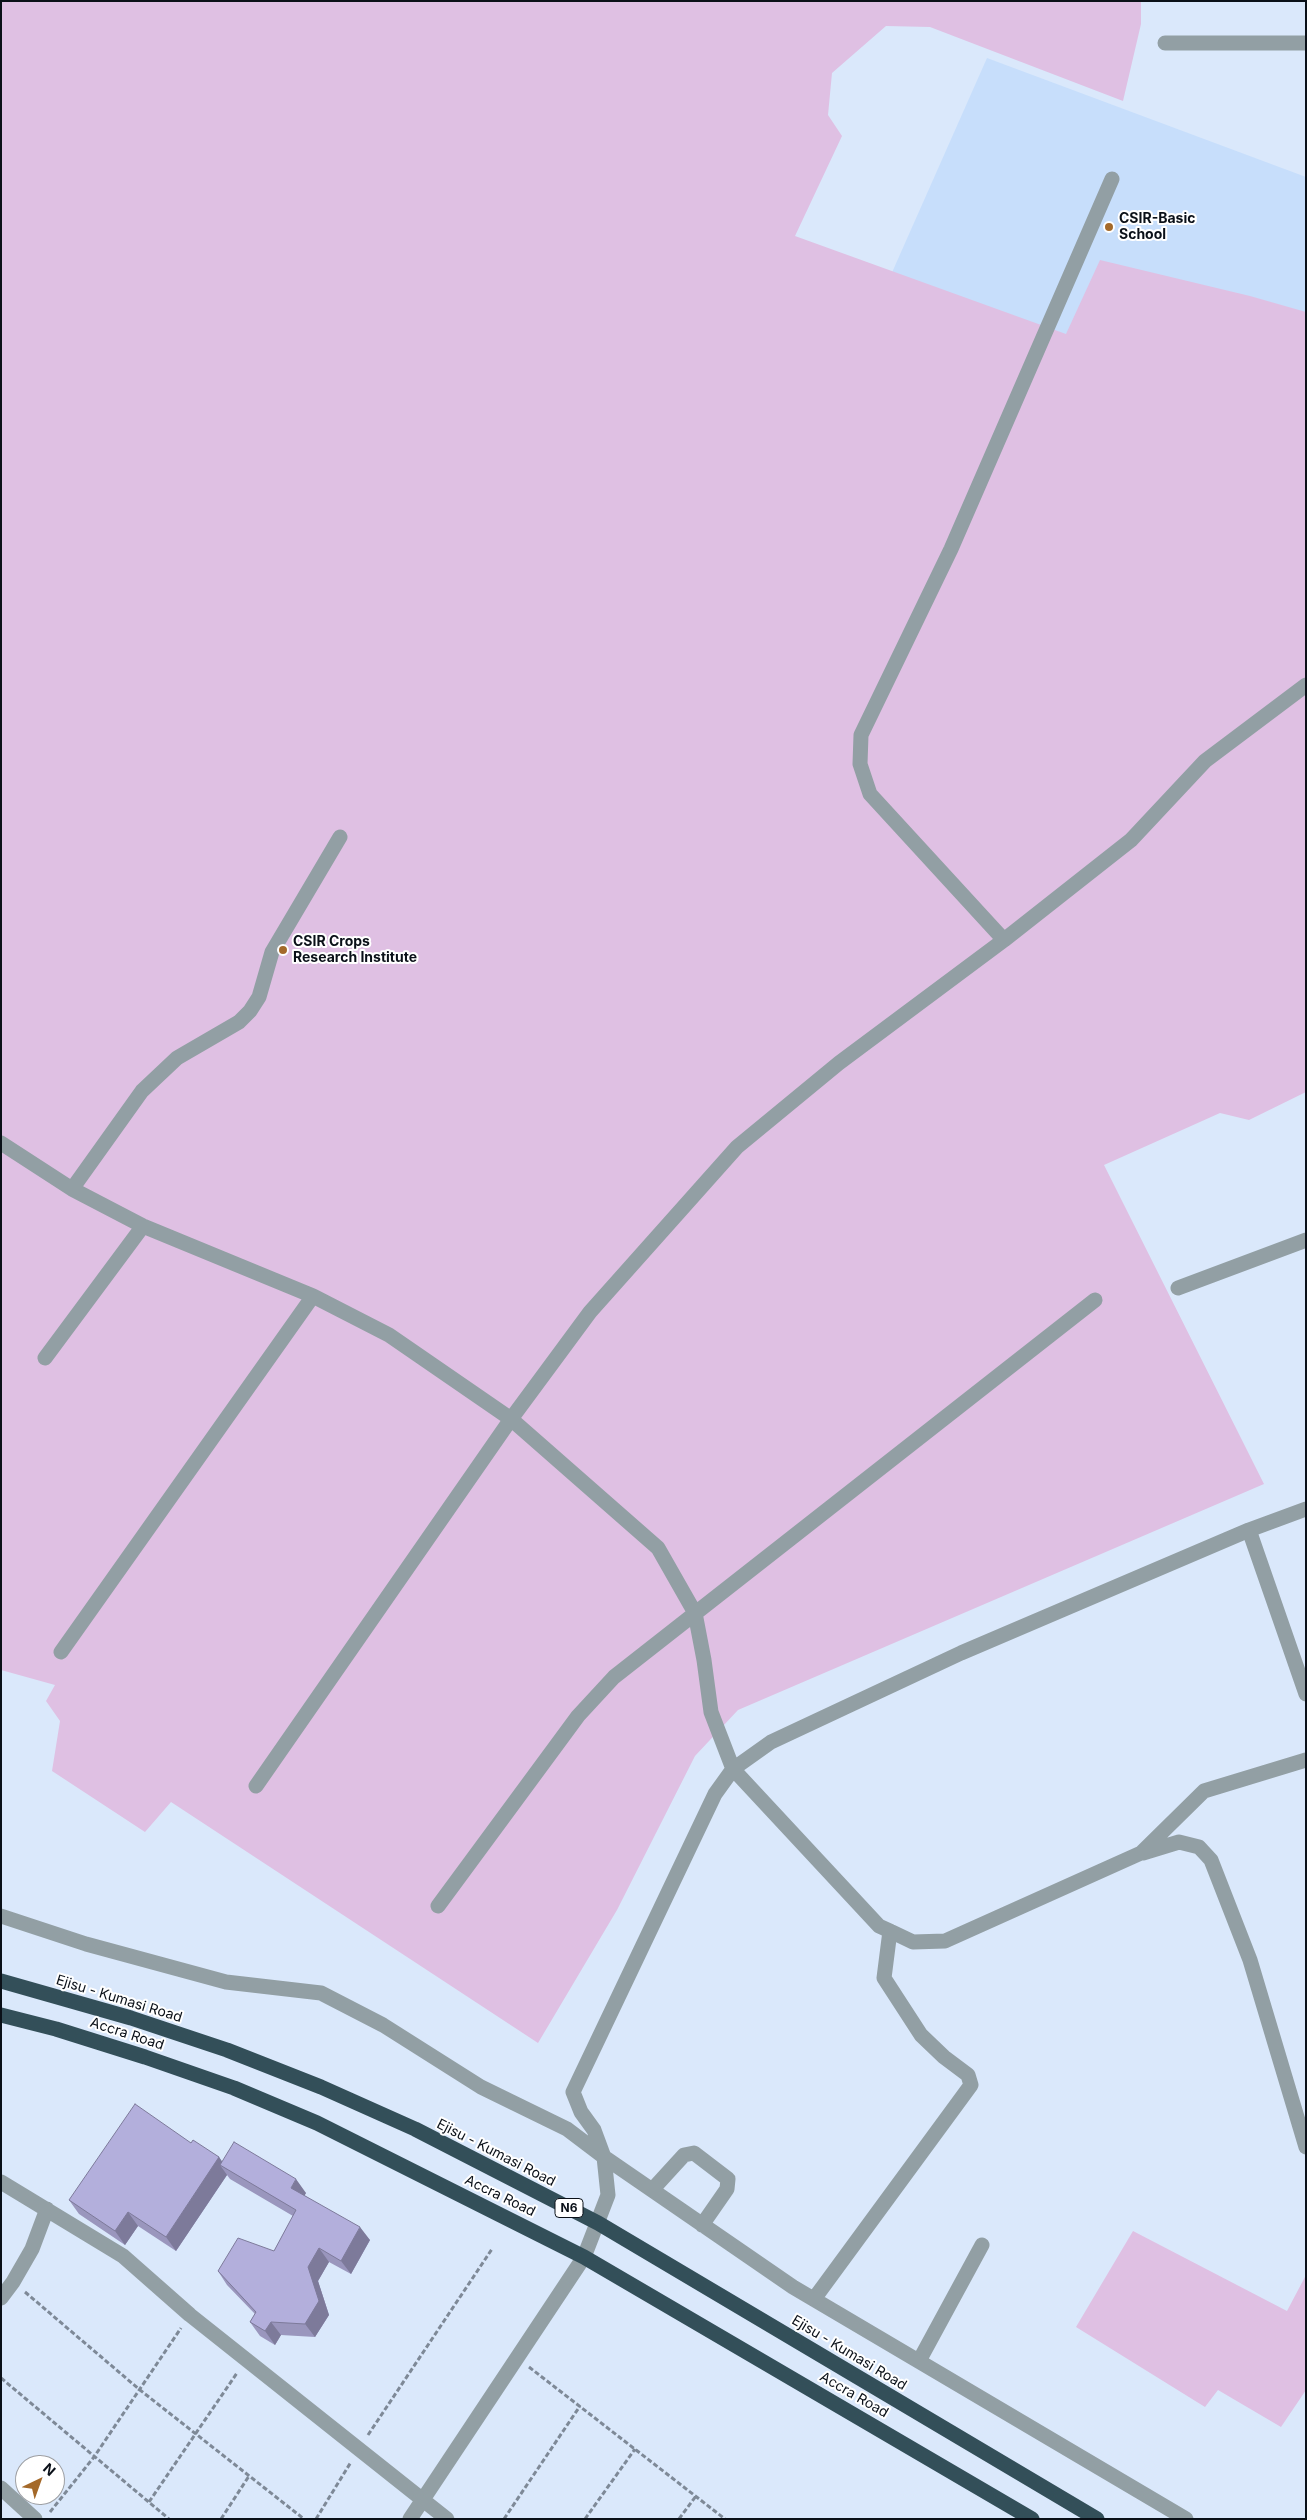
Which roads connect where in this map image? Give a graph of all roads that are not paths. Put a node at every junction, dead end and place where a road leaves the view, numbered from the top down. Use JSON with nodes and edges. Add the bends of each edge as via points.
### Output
{"nodes":[{"id":1,"x":1165,"y":43,"type":"dead end"},
{"id":2,"x":1306,"y":43,"type":"edge"},
{"id":3,"x":1112,"y":179,"type":"dead end"},
{"id":4,"x":1306,"y":685,"type":"edge"},
{"id":5,"x":340,"y":837,"type":"dead end"},
{"id":6,"x":1004,"y":940,"type":"junction"},
{"id":7,"x":1,"y":1143,"type":"edge"},
{"id":8,"x":72,"y":1190,"type":"junction"},
{"id":9,"x":143,"y":1226,"type":"junction"},
{"id":10,"x":1306,"y":1240,"type":"edge"},
{"id":11,"x":1178,"y":1288,"type":"dead end"},
{"id":12,"x":312,"y":1296,"type":"junction"},
{"id":13,"x":1095,"y":1300,"type":"dead end"},
{"id":14,"x":44,"y":1358,"type":"dead end"},
{"id":15,"x":511,"y":1419,"type":"junction"},
{"id":16,"x":1306,"y":1509,"type":"edge"},
{"id":17,"x":1249,"y":1530,"type":"junction"},
{"id":18,"x":695,"y":1613,"type":"junction"},
{"id":19,"x":62,"y":1652,"type":"dead end"},
{"id":20,"x":1306,"y":1694,"type":"edge"},
{"id":21,"x":1306,"y":1760,"type":"edge"},
{"id":22,"x":733,"y":1769,"type":"junction"},
{"id":23,"x":256,"y":1786,"type":"dead end"},
{"id":24,"x":1141,"y":1853,"type":"junction"},
{"id":25,"x":438,"y":1906,"type":"dead end"},
{"id":26,"x":1,"y":1916,"type":"edge"},
{"id":27,"x":890,"y":1931,"type":"junction"},
{"id":28,"x":1,"y":1980,"type":"edge"},
{"id":29,"x":1,"y":2015,"type":"edge"},
{"id":30,"x":1306,"y":2148,"type":"edge"},
{"id":31,"x":604,"y":2157,"type":"junction"},
{"id":32,"x":1,"y":2182,"type":"edge"},
{"id":33,"x":652,"y":2190,"type":"junction"},
{"id":34,"x":47,"y":2209,"type":"junction"},
{"id":35,"x":598,"y":2223,"type":"junction"},
{"id":36,"x":702,"y":2225,"type":"junction"},
{"id":37,"x":982,"y":2245,"type":"dead end"},
{"id":38,"x":584,"y":2257,"type":"junction"},
{"id":39,"x":1,"y":2298,"type":"edge"},
{"id":40,"x":814,"y":2299,"type":"junction"},
{"id":41,"x":919,"y":2361,"type":"junction"},
{"id":42,"x":1,"y":2488,"type":"edge"},
{"id":43,"x":422,"y":2499,"type":"junction"},
{"id":44,"x":35,"y":2519,"type":"edge"},
{"id":45,"x":410,"y":2519,"type":"edge"},
{"id":46,"x":447,"y":2519,"type":"edge"},
{"id":47,"x":1032,"y":2519,"type":"edge"},
{"id":48,"x":1097,"y":2519,"type":"edge"},
{"id":49,"x":1186,"y":2519,"type":"edge"}],
"edges":[{"from":1,"to":2,"type":"street"},
{"from":3,"to":6,"type":"street","via":[[951,549],[861,735],[860,764],[870,794]]},
{"from":4,"to":6,"type":"street","via":[[1205,760],[1131,840]]},
{"from":5,"to":8,"type":"street","via":[[272,952],[260,997],[250,1011],[239,1022],[177,1058],[142,1091]]},
{"from":6,"to":15,"type":"street","via":[[839,1062],[738,1147],[590,1312]]},
{"from":7,"to":8,"type":"street"},
{"from":8,"to":9,"type":"street"},
{"from":9,"to":12,"type":"street"},
{"from":9,"to":14,"type":"street"},
{"from":10,"to":11,"type":"street"},
{"from":12,"to":15,"type":"street","via":[[389,1334]]},
{"from":12,"to":19,"type":"street"},
{"from":13,"to":18,"type":"street"},
{"from":15,"to":18,"type":"street","via":[[658,1548]]},
{"from":15,"to":23,"type":"street"},
{"from":16,"to":17,"type":"street"},
{"from":17,"to":20,"type":"street"},
{"from":17,"to":22,"type":"street","via":[[960,1653],[771,1742]]},
{"from":18,"to":22,"type":"street","via":[[711,1712]]},
{"from":18,"to":25,"type":"street","via":[[614,1677],[578,1716]]},
{"from":21,"to":24,"type":"street","via":[[1204,1791]]},
{"from":22,"to":27,"type":"street","via":[[879,1926]]},
{"from":22,"to":31,"type":"street","via":[[715,1794],[573,2092],[581,2112],[594,2130]]},
{"from":24,"to":27,"type":"street","via":[[945,1941],[913,1942]]},
{"from":24,"to":30,"type":"street","via":[[1179,1842],[1199,1847],[1211,1860],[1250,1960]]},
{"from":26,"to":31,"type":"street","via":[[86,1944],[226,1982],[321,1993],[383,2025],[481,2088],[567,2129]]},
{"from":27,"to":40,"type":"street","via":[[884,1978],[921,2035],[968,2074],[971,2085]]},
{"from":28,"to":35,"type":"highway","name":"Ejisu - Kumasi Road","number":"N6","via":[[218,2047],[320,2087],[415,2129]]},
{"from":29,"to":38,"type":"highway","name":"Accra Road","via":[[137,2054],[234,2088],[318,2124]]},
{"from":31,"to":33,"type":"street"},
{"from":31,"to":35,"type":"street","via":[[608,2195]]},
{"from":32,"to":34,"type":"street"},
{"from":33,"to":36,"type":"street"},
{"from":33,"to":36,"type":"street","via":[[684,2155],[694,2153],[728,2179],[727,2189]]},
{"from":34,"to":39,"type":"street","via":[[32,2249]]},
{"from":34,"to":43,"type":"street","via":[[123,2256],[190,2315]]},
{"from":35,"to":38,"type":"street"},
{"from":35,"to":48,"type":"highway","name":"Ejisu - Kumasi Road","number":"N6"},
{"from":36,"to":40,"type":"street"},
{"from":37,"to":41,"type":"street"},
{"from":38,"to":43,"type":"street"},
{"from":38,"to":47,"type":"highway","name":"Accra Road"},
{"from":40,"to":41,"type":"street"},
{"from":41,"to":49,"type":"street"},
{"from":42,"to":44,"type":"street"},
{"from":43,"to":45,"type":"street"},
{"from":43,"to":46,"type":"street"}]}
